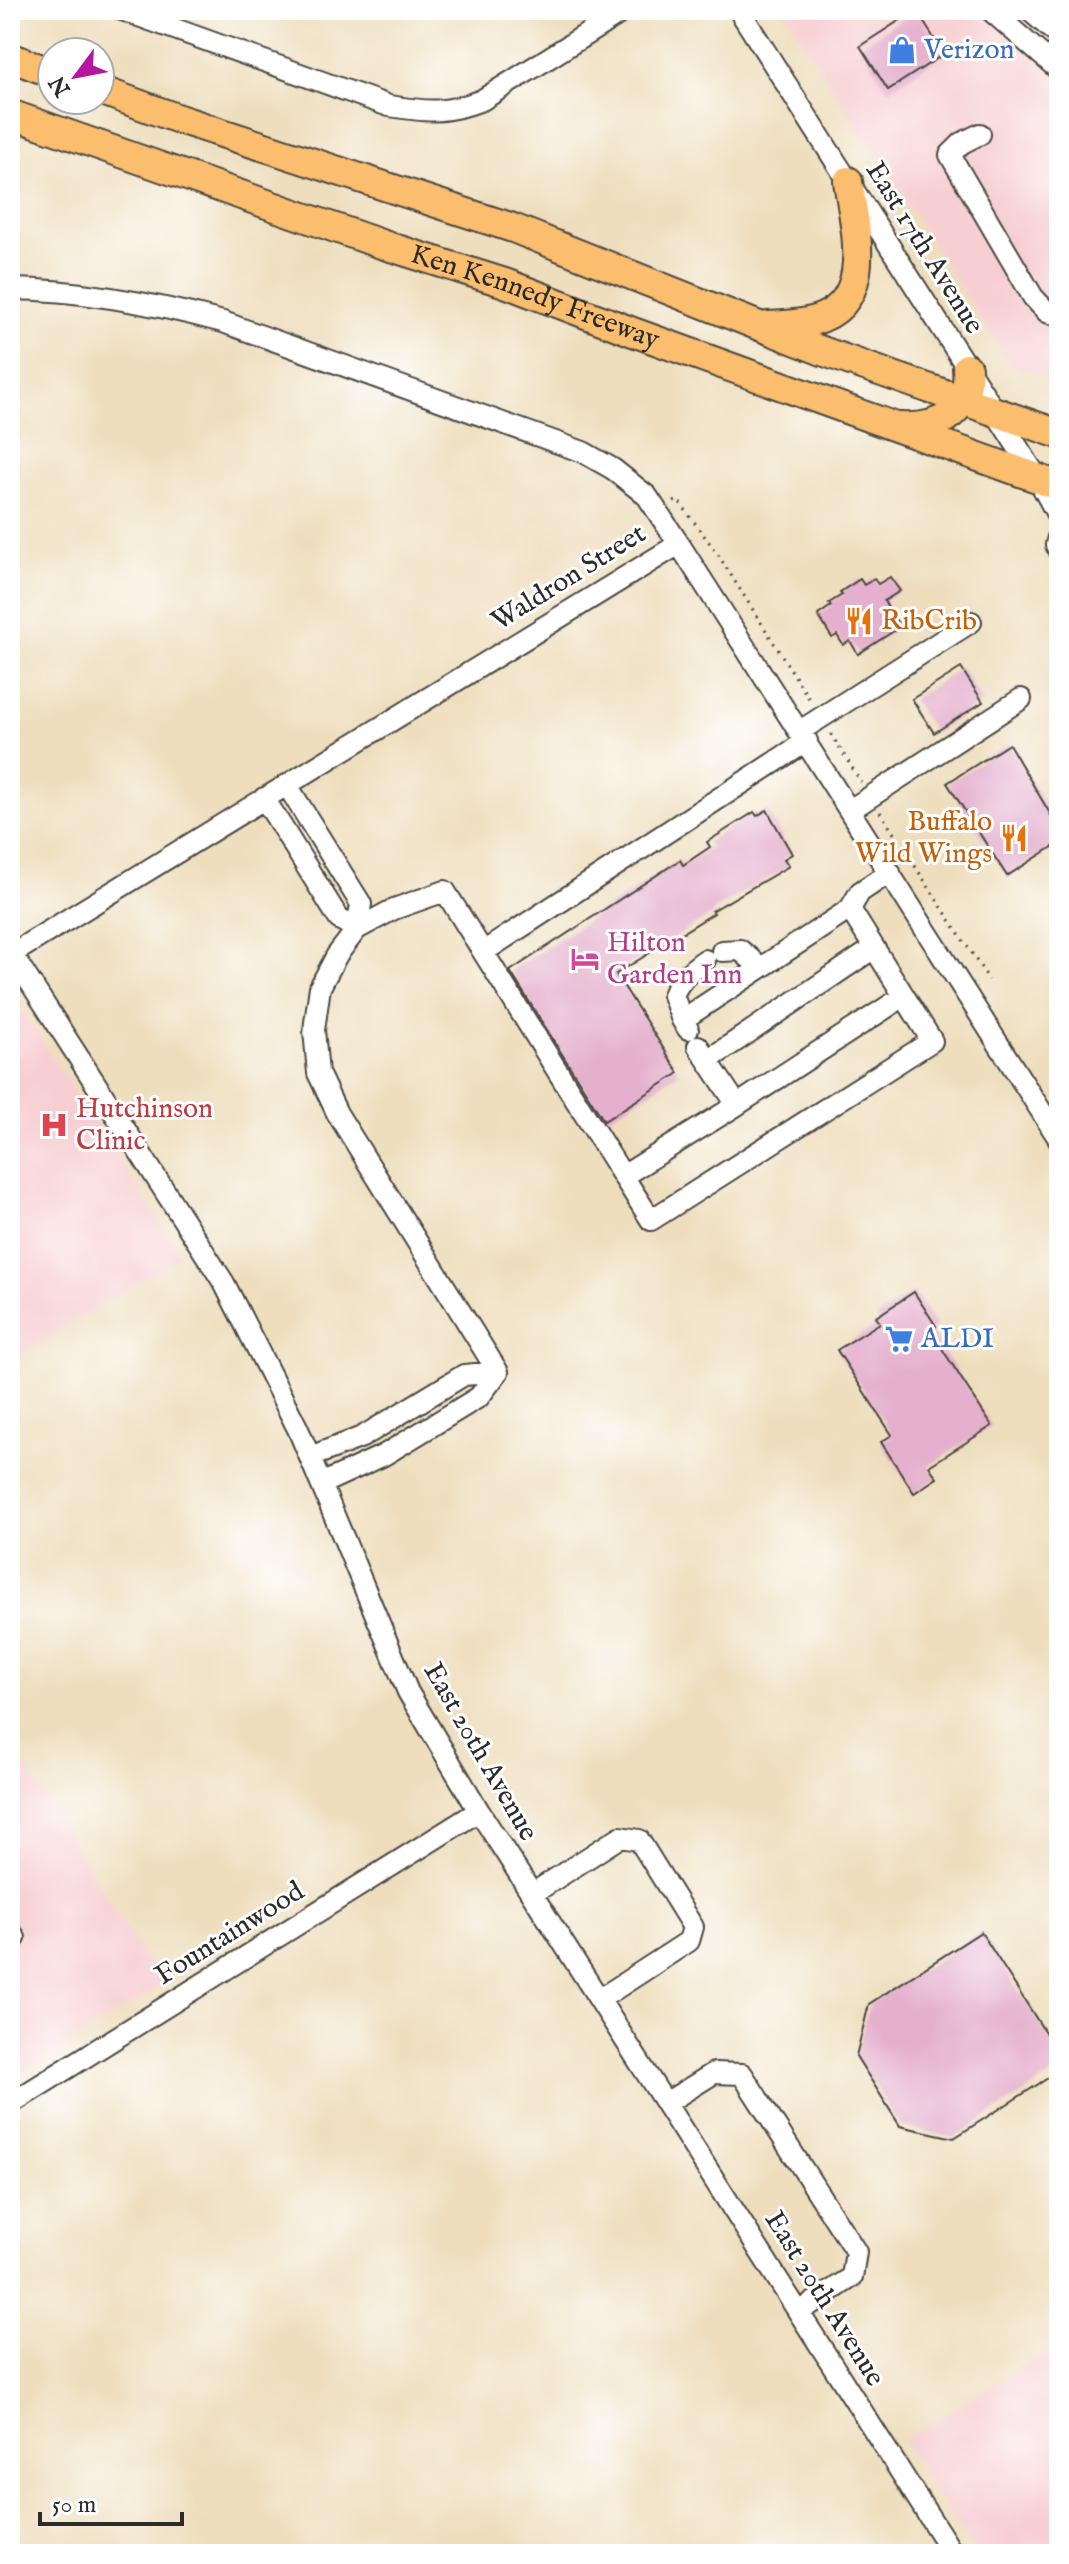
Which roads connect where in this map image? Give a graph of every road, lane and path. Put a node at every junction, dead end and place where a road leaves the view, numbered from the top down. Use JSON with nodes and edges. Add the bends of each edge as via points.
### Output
{"nodes":[{"id":1,"x":122,"y":10,"type":"edge"},
{"id":2,"x":625,"y":10,"type":"edge"},
{"id":3,"x":739,"y":10,"type":"edge"},
{"id":4,"x":990,"y":10,"type":"edge"},
{"id":5,"x":1029,"y":10,"type":"edge"},
{"id":6,"x":1059,"y":36,"type":"edge"},
{"id":7,"x":10,"y":57,"type":"edge"},
{"id":8,"x":36,"y":67,"type":"edge"},
{"id":9,"x":1059,"y":70,"type":"edge"},
{"id":10,"x":116,"y":96,"type":"edge"},
{"id":11,"x":10,"y":114,"type":"edge"},
{"id":12,"x":980,"y":134,"type":"dead end"},
{"id":13,"x":848,"y":181,"type":"junction"},
{"id":14,"x":10,"y":289,"type":"edge"},
{"id":15,"x":1059,"y":316,"type":"edge"},
{"id":16,"x":763,"y":327,"type":"junction"},
{"id":17,"x":967,"y":368,"type":"junction"},
{"id":18,"x":964,"y":400,"type":"junction"},
{"id":19,"x":995,"y":411,"type":"junction"},
{"id":20,"x":892,"y":426,"type":"junction"},
{"id":21,"x":1059,"y":434,"type":"edge"},
{"id":22,"x":1048,"y":482,"type":"edge"},
{"id":23,"x":1059,"y":518,"type":"edge"},
{"id":24,"x":1059,"y":534,"type":"edge"},
{"id":25,"x":679,"y":544,"type":"junction"},
{"id":26,"x":1059,"y":550,"type":"edge"},
{"id":27,"x":971,"y":622,"type":"dead end"},
{"id":28,"x":1021,"y":699,"type":"dead end"},
{"id":29,"x":803,"y":736,"type":"junction"},
{"id":30,"x":287,"y":785,"type":"junction"},
{"id":31,"x":264,"y":798,"type":"junction"},
{"id":32,"x":850,"y":810,"type":"junction"},
{"id":33,"x":890,"y":872,"type":"junction"},
{"id":34,"x":850,"y":909,"type":"junction"},
{"id":35,"x":357,"y":929,"type":"junction"},
{"id":36,"x":874,"y":948,"type":"junction"},
{"id":37,"x":483,"y":952,"type":"junction"},
{"id":38,"x":11,"y":953,"type":"edge"},
{"id":39,"x":760,"y":967,"type":"junction"},
{"id":40,"x":904,"y":996,"type":"junction"},
{"id":41,"x":694,"y":1039,"type":"junction"},
{"id":42,"x":737,"y":1105,"type":"junction"},
{"id":43,"x":1059,"y":1139,"type":"edge"},
{"id":44,"x":623,"y":1176,"type":"junction"},
{"id":45,"x":498,"y":1372,"type":"junction"},
{"id":46,"x":310,"y":1457,"type":"junction"},
{"id":47,"x":321,"y":1484,"type":"junction"},
{"id":48,"x":479,"y":1811,"type":"junction"},
{"id":49,"x":532,"y":1894,"type":"junction"},
{"id":50,"x":600,"y":1999,"type":"junction"},
{"id":51,"x":666,"y":2103,"type":"junction"},
{"id":52,"x":10,"y":2104,"type":"edge"},
{"id":53,"x":799,"y":2312,"type":"junction"},
{"id":54,"x":953,"y":2554,"type":"edge"}],
"edges":[{"from":1,"to":2,"type":"street","via":[[389,106],[429,112],[482,100]]},
{"from":3,"to":13,"type":"street","name":"East 17th Avenue"},
{"from":4,"to":9,"type":"street"},
{"from":5,"to":6,"type":"street"},
{"from":7,"to":8,"type":"highway"},
{"from":10,"to":16,"type":"highway","name":"Ken Kennedy Freeway","via":[[513,228]]},
{"from":11,"to":20,"type":"highway","name":"Ken Kennedy Freeway","via":[[505,283]]},
{"from":12,"to":15,"type":"street","via":[[950,155],[1033,297]]},
{"from":13,"to":16,"type":"highway","via":[[859,254],[852,288],[837,309],[814,321]]},
{"from":13,"to":17,"type":"street","name":"East 17th Avenue"},
{"from":14,"to":25,"type":"street","via":[[104,295],[223,322],[583,452],[647,496]]},
{"from":16,"to":18,"type":"highway","name":"Ken Kennedy Freeway"},
{"from":17,"to":18,"type":"highway"},
{"from":17,"to":19,"type":"street","name":"East 17th Avenue"},
{"from":18,"to":19,"type":"highway","name":"Ken Kennedy Freeway"},
{"from":18,"to":20,"type":"highway","via":[[941,420]]},
{"from":19,"to":21,"type":"highway","name":"Ken Kennedy Freeway"},
{"from":19,"to":22,"type":"street","name":"East 17th Avenue"},
{"from":20,"to":22,"type":"highway","name":"Ken Kennedy Freeway"},
{"from":22,"to":23,"type":"street","name":"East 17th Avenue"},
{"from":24,"to":26,"type":"street"},
{"from":25,"to":29,"type":"street","name":"Waldron Street"},
{"from":25,"to":30,"type":"street","name":"Waldron Street"},
{"from":27,"to":29,"type":"street"},
{"from":28,"to":32,"type":"street"},
{"from":29,"to":32,"type":"street","name":"Waldron Street"},
{"from":29,"to":37,"type":"street"},
{"from":30,"to":31,"type":"street","name":"Waldron Street"},
{"from":30,"to":35,"type":"street","via":[[361,904]]},
{"from":31,"to":35,"type":"street","via":[[339,919]]},
{"from":31,"to":38,"type":"street","name":"Waldron Street"},
{"from":32,"to":33,"type":"street","name":"Waldron Street"},
{"from":33,"to":34,"type":"street","via":[[860,892]]},
{"from":33,"to":43,"type":"street","name":"Waldron Street"},
{"from":34,"to":36,"type":"street"},
{"from":34,"to":39,"type":"street"},
{"from":35,"to":37,"type":"street","via":[[445,891]]},
{"from":35,"to":45,"type":"street","via":[[320,987],[314,1030],[318,1073],[337,1113]]},
{"from":36,"to":40,"type":"street"},
{"from":36,"to":41,"type":"street"},
{"from":37,"to":44,"type":"street"},
{"from":38,"to":46,"type":"street","name":"East 20th Avenue","via":[[224,1283]]},
{"from":39,"to":41,"type":"street"},
{"from":39,"to":41,"type":"street","via":[[740,950],[713,956],[678,984],[673,995]]},
{"from":40,"to":42,"type":"street"},
{"from":40,"to":44,"type":"street","via":[[932,1041],[651,1220]]},
{"from":41,"to":42,"type":"street"},
{"from":42,"to":44,"type":"street"},
{"from":45,"to":46,"type":"street","via":[[464,1375],[362,1437]]},
{"from":45,"to":47,"type":"street","via":[[479,1397],[384,1455]]},
{"from":46,"to":47,"type":"street","name":"East 20th Avenue"},
{"from":47,"to":48,"type":"street","name":"East 20th Avenue","via":[[408,1692]]},
{"from":48,"to":49,"type":"street","name":"East 20th Avenue"},
{"from":48,"to":52,"type":"street","name":"Fountainwood"},
{"from":49,"to":50,"type":"street","name":"East 20th Avenue"},
{"from":49,"to":50,"type":"street","via":[[620,1837],[639,1840],[693,1927],[689,1941]]},
{"from":50,"to":51,"type":"street","name":"East 20th Avenue"},
{"from":51,"to":53,"type":"street","name":"East 20th Avenue"},
{"from":51,"to":53,"type":"street","via":[[714,2073],[742,2074],[856,2252],[852,2277]]},
{"from":53,"to":54,"type":"street","name":"East 20th Avenue"}]}
